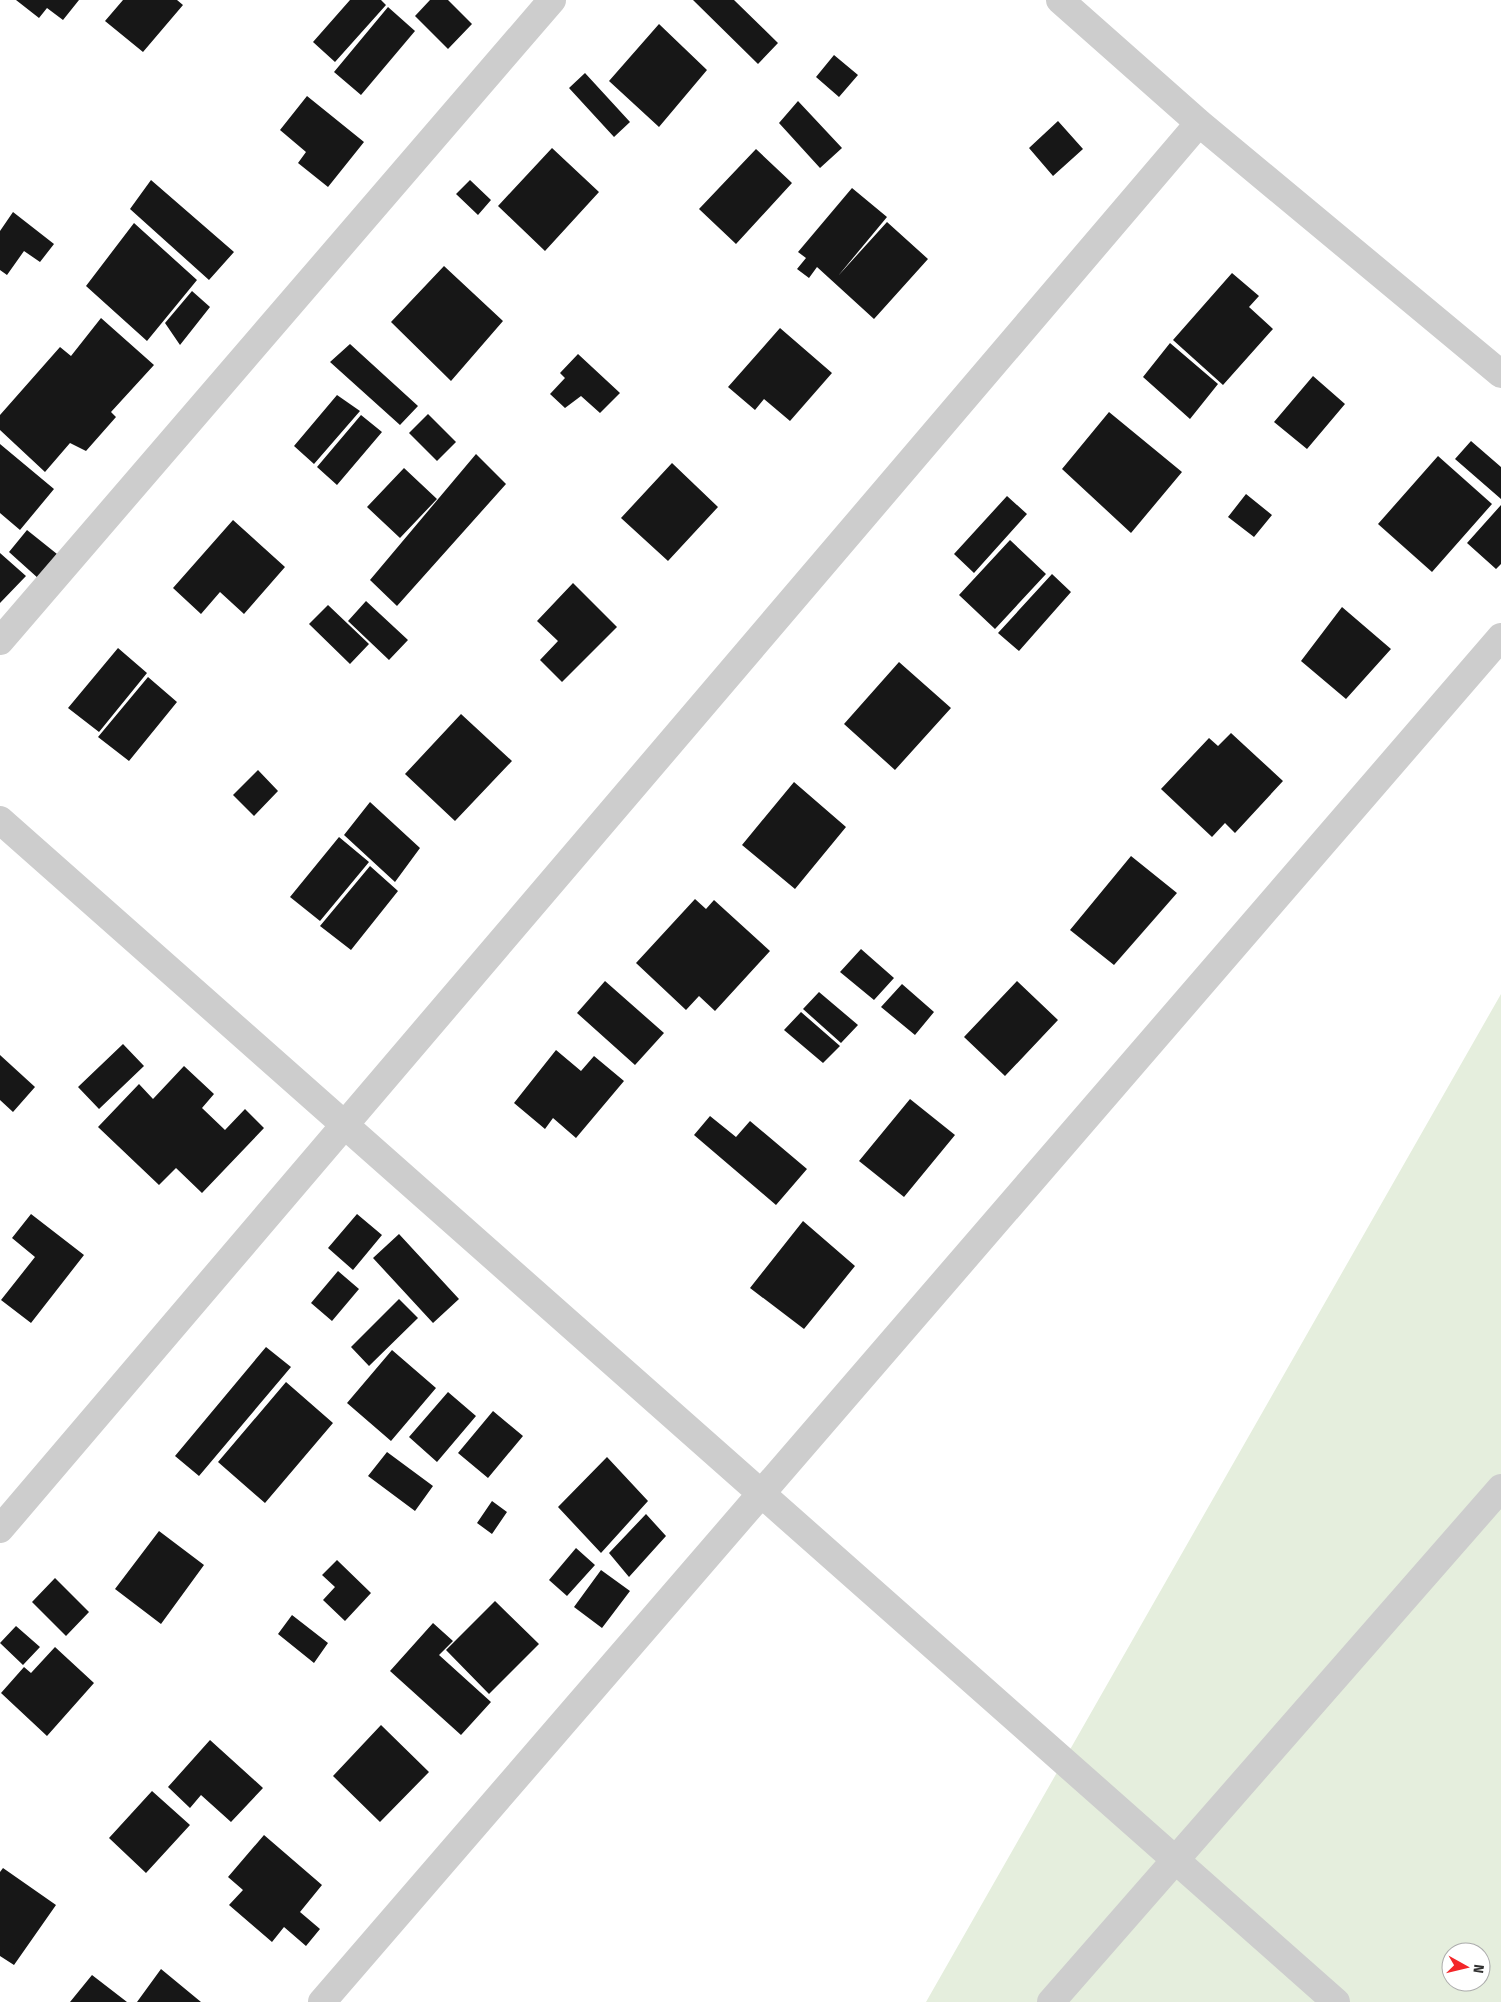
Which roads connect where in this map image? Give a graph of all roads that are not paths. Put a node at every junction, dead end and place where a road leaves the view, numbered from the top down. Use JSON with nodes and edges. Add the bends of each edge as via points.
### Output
{"nodes":[{"id":1,"x":552,"y":0,"type":"edge"},
{"id":2,"x":1060,"y":0,"type":"edge"},
{"id":3,"x":1199,"y":123,"type":"junction"},
{"id":4,"x":1501,"y":374,"type":"edge"},
{"id":5,"x":1501,"y":637,"type":"edge"},
{"id":6,"x":0,"y":641,"type":"edge"},
{"id":7,"x":0,"y":820,"type":"edge"},
{"id":8,"x":344,"y":1125,"type":"junction"},
{"id":9,"x":1501,"y":1488,"type":"edge"},
{"id":10,"x":761,"y":1493,"type":"junction"},
{"id":11,"x":0,"y":1529,"type":"edge"},
{"id":12,"x":1175,"y":1860,"type":"junction"},
{"id":13,"x":322,"y":2002,"type":"edge"},
{"id":14,"x":1051,"y":2002,"type":"edge"},
{"id":15,"x":1336,"y":2002,"type":"edge"}],
"edges":[{"from":1,"to":6,"type":"street"},
{"from":2,"to":3,"type":"street"},
{"from":3,"to":4,"type":"street"},
{"from":3,"to":8,"type":"street"},
{"from":5,"to":10,"type":"street"},
{"from":7,"to":8,"type":"street"},
{"from":8,"to":10,"type":"street"},
{"from":8,"to":11,"type":"street"},
{"from":9,"to":12,"type":"street"},
{"from":10,"to":12,"type":"street"},
{"from":10,"to":13,"type":"street"},
{"from":12,"to":14,"type":"street"},
{"from":12,"to":15,"type":"street"}]}
